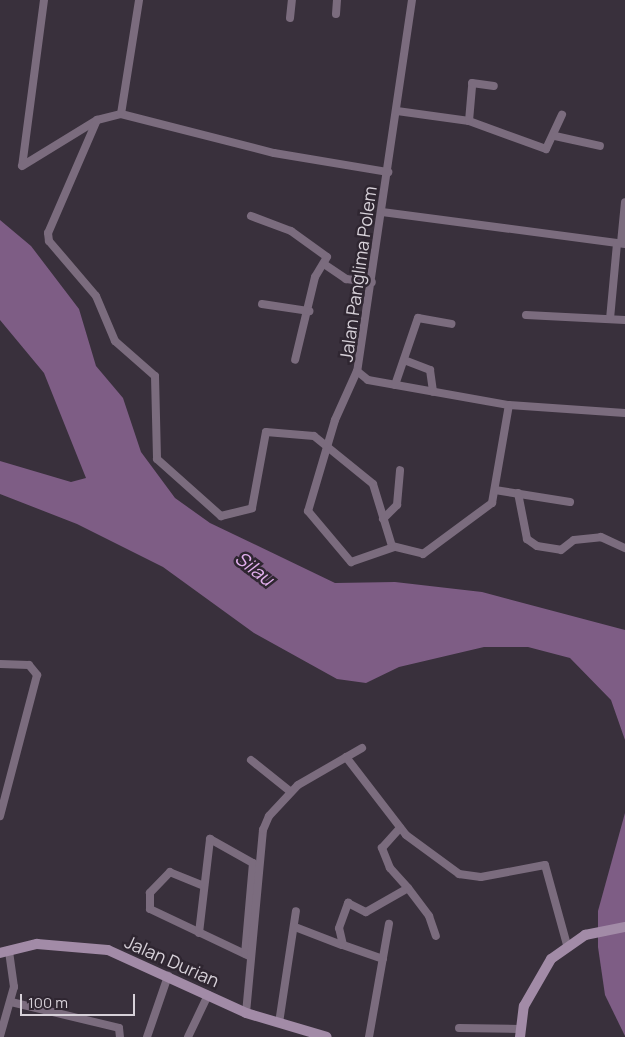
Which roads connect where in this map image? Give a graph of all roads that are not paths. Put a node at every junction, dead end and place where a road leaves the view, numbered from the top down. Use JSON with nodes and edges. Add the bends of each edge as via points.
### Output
{"nodes":[{"id":1,"x":44,"y":0,"type":"edge"},
{"id":2,"x":139,"y":0,"type":"edge"},
{"id":3,"x":292,"y":0,"type":"edge"},
{"id":4,"x":338,"y":0,"type":"edge"},
{"id":5,"x":412,"y":0,"type":"edge"},
{"id":6,"x":336,"y":14,"type":"dead end"},
{"id":7,"x":290,"y":18,"type":"dead end"},
{"id":8,"x":494,"y":86,"type":"dead end"},
{"id":9,"x":396,"y":111,"type":"junction"},
{"id":10,"x":121,"y":114,"type":"junction"},
{"id":11,"x":562,"y":114,"type":"dead end"},
{"id":12,"x":97,"y":120,"type":"junction"},
{"id":13,"x":468,"y":121,"type":"junction"},
{"id":14,"x":555,"y":136,"type":"junction"},
{"id":15,"x":600,"y":146,"type":"dead end"},
{"id":16,"x":388,"y":172,"type":"junction"},
{"id":17,"x":625,"y":202,"type":"edge"},
{"id":18,"x":382,"y":212,"type":"junction"},
{"id":19,"x":251,"y":216,"type":"dead end"},
{"id":20,"x":621,"y":243,"type":"edge"},
{"id":21,"x":324,"y":264,"type":"junction"},
{"id":22,"x":372,"y":282,"type":"junction"},
{"id":23,"x":262,"y":304,"type":"dead end"},
{"id":24,"x":309,"y":311,"type":"junction"},
{"id":25,"x":526,"y":315,"type":"dead end"},
{"id":26,"x":610,"y":319,"type":"junction"},
{"id":27,"x":625,"y":320,"type":"edge"},
{"id":28,"x":451,"y":324,"type":"dead end"},
{"id":29,"x":295,"y":360,"type":"dead end"},
{"id":30,"x":404,"y":360,"type":"junction"},
{"id":31,"x":357,"y":371,"type":"junction"},
{"id":32,"x":395,"y":385,"type":"junction"},
{"id":33,"x":433,"y":392,"type":"junction"},
{"id":34,"x":509,"y":404,"type":"junction"},
{"id":35,"x":625,"y":413,"type":"edge"},
{"id":36,"x":327,"y":444,"type":"junction"},
{"id":37,"x":400,"y":470,"type":"dead end"},
{"id":38,"x":496,"y":490,"type":"junction"},
{"id":39,"x":518,"y":493,"type":"junction"},
{"id":40,"x":570,"y":502,"type":"dead end"},
{"id":41,"x":383,"y":519,"type":"junction"},
{"id":42,"x":394,"y":547,"type":"junction"},
{"id":43,"x":625,"y":548,"type":"edge"},
{"id":44,"x":0,"y":664,"type":"edge"},
{"id":45,"x":362,"y":748,"type":"dead end"},
{"id":46,"x":346,"y":757,"type":"junction"},
{"id":47,"x":251,"y":760,"type":"dead end"},
{"id":48,"x":290,"y":792,"type":"junction"},
{"id":49,"x":0,"y":816,"type":"edge"},
{"id":50,"x":400,"y":828,"type":"junction"},
{"id":51,"x":204,"y":886,"type":"junction"},
{"id":52,"x":408,"y":888,"type":"junction"},
{"id":53,"x":296,"y":911,"type":"dead end"},
{"id":54,"x":389,"y":924,"type":"dead end"},
{"id":55,"x":295,"y":927,"type":"junction"},
{"id":56,"x":625,"y":927,"type":"edge"},
{"id":57,"x":199,"y":933,"type":"junction"},
{"id":58,"x":436,"y":936,"type":"dead end"},
{"id":59,"x":343,"y":945,"type":"junction"},
{"id":60,"x":567,"y":945,"type":"junction"},
{"id":61,"x":3,"y":952,"type":"edge"},
{"id":62,"x":248,"y":956,"type":"junction"},
{"id":63,"x":383,"y":959,"type":"junction"},
{"id":64,"x":168,"y":976,"type":"junction"},
{"id":65,"x":208,"y":995,"type":"junction"},
{"id":66,"x":11,"y":1002,"type":"junction"},
{"id":67,"x":246,"y":1013,"type":"junction"},
{"id":68,"x":279,"y":1023,"type":"junction"},
{"id":69,"x":459,"y":1028,"type":"dead end"},
{"id":70,"x":520,"y":1033,"type":"edge"},
{"id":71,"x":0,"y":1036,"type":"edge"},
{"id":72,"x":120,"y":1037,"type":"edge"},
{"id":73,"x":147,"y":1037,"type":"edge"},
{"id":74,"x":188,"y":1037,"type":"edge"},
{"id":75,"x":327,"y":1037,"type":"edge"},
{"id":76,"x":369,"y":1037,"type":"edge"}],
"edges":[{"from":1,"to":12,"type":"street","via":[[22,166]]},
{"from":2,"to":10,"type":"street"},
{"from":3,"to":7,"type":"street"},
{"from":4,"to":6,"type":"street"},
{"from":5,"to":9,"type":"street","name":"Jalan Panglima Polem"},
{"from":8,"to":13,"type":"street","via":[[472,83]]},
{"from":9,"to":13,"type":"street"},
{"from":9,"to":16,"type":"street","name":"Jalan Panglima Polem"},
{"from":10,"to":12,"type":"street"},
{"from":10,"to":16,"type":"street","via":[[274,153]]},
{"from":11,"to":14,"type":"street"},
{"from":12,"to":36,"type":"street","via":[[48,238],[96,296],[116,341],[156,376],[157,459],[226,517],[252,508],[268,430],[314,436]]},
{"from":13,"to":14,"type":"street","via":[[546,149]]},
{"from":14,"to":15,"type":"street"},
{"from":16,"to":18,"type":"street","name":"Jalan Panglima Polem"},
{"from":17,"to":20,"type":"street"},
{"from":18,"to":20,"type":"street"},
{"from":18,"to":22,"type":"street","name":"Jalan Panglima Polem"},
{"from":19,"to":21,"type":"street","via":[[291,231],[326,256]]},
{"from":20,"to":26,"type":"street"},
{"from":21,"to":22,"type":"street","via":[[346,279]]},
{"from":21,"to":24,"type":"street","via":[[315,277]]},
{"from":22,"to":31,"type":"street","name":"Jalan Panglima Polem"},
{"from":23,"to":24,"type":"street"},
{"from":24,"to":29,"type":"street"},
{"from":25,"to":26,"type":"street"},
{"from":26,"to":27,"type":"street"},
{"from":28,"to":30,"type":"street","via":[[418,318]]},
{"from":30,"to":32,"type":"street"},
{"from":30,"to":33,"type":"street","via":[[430,370]]},
{"from":31,"to":32,"type":"street","name":"Jalan Panglima Polem","via":[[368,380]]},
{"from":31,"to":36,"type":"street"},
{"from":32,"to":33,"type":"street","name":"Jalan Panglima Polem"},
{"from":33,"to":34,"type":"street","name":"Jalan Panglima Polem"},
{"from":34,"to":35,"type":"street","name":"Jalan Panglima Polem"},
{"from":34,"to":38,"type":"street"},
{"from":36,"to":41,"type":"street","via":[[373,484]]},
{"from":36,"to":42,"type":"street","via":[[308,510],[351,562]]},
{"from":37,"to":41,"type":"street","via":[[397,505]]},
{"from":38,"to":39,"type":"street"},
{"from":38,"to":42,"type":"street","via":[[492,503],[429,551],[416,554]]},
{"from":39,"to":40,"type":"street"},
{"from":39,"to":43,"type":"street","via":[[528,539],[537,546],[561,550],[574,540],[601,537]]},
{"from":41,"to":42,"type":"street"},
{"from":44,"to":49,"type":"street","via":[[29,665],[37,675]]},
{"from":45,"to":46,"type":"street"},
{"from":46,"to":48,"type":"street"},
{"from":46,"to":50,"type":"street"},
{"from":47,"to":48,"type":"street"},
{"from":48,"to":62,"type":"street","via":[[263,830]]},
{"from":50,"to":52,"type":"street","via":[[382,848],[390,868]]},
{"from":50,"to":60,"type":"street","via":[[436,861],[459,874],[482,877],[545,865]]},
{"from":51,"to":57,"type":"street"},
{"from":51,"to":57,"type":"street","via":[[170,872],[149,902],[150,909]]},
{"from":51,"to":62,"type":"street","via":[[209,840],[253,863]]},
{"from":52,"to":58,"type":"street","via":[[429,916]]},
{"from":52,"to":59,"type":"street","via":[[366,912],[348,903],[339,928]]},
{"from":53,"to":55,"type":"street"},
{"from":54,"to":63,"type":"street"},
{"from":55,"to":59,"type":"street"},
{"from":55,"to":68,"type":"street"},
{"from":56,"to":60,"type":"street","via":[[585,935]]},
{"from":57,"to":62,"type":"street"},
{"from":59,"to":63,"type":"street"},
{"from":60,"to":70,"type":"street","via":[[551,959],[531,990]]},
{"from":61,"to":64,"type":"street","name":"Jalan Durian","via":[[37,944],[98,948]]},
{"from":61,"to":66,"type":"street","via":[[14,976]]},
{"from":62,"to":67,"type":"street"},
{"from":63,"to":76,"type":"street"},
{"from":64,"to":65,"type":"street","name":"Jalan Durian"},
{"from":64,"to":73,"type":"street"},
{"from":65,"to":67,"type":"street","name":"Jalan Durian"},
{"from":65,"to":74,"type":"street"},
{"from":66,"to":71,"type":"street"},
{"from":66,"to":72,"type":"street","via":[[119,1028]]},
{"from":67,"to":68,"type":"street","name":"Jalan Durian"},
{"from":68,"to":75,"type":"street","name":"Jalan Durian"},
{"from":69,"to":70,"type":"street"}]}
